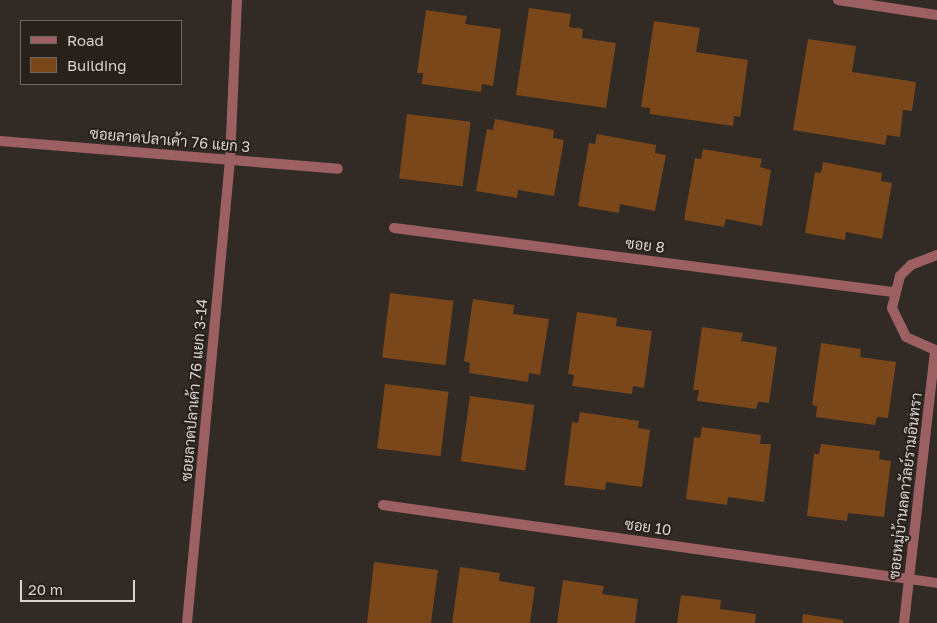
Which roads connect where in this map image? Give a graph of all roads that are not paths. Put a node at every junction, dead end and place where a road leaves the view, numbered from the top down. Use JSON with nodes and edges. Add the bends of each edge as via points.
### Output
{"nodes":[{"id":1,"x":237,"y":0,"type":"edge"},
{"id":2,"x":838,"y":0,"type":"edge"},
{"id":3,"x":937,"y":15,"type":"edge"},
{"id":4,"x":0,"y":141,"type":"edge"},
{"id":5,"x":230,"y":160,"type":"junction"},
{"id":6,"x":338,"y":169,"type":"dead end"},
{"id":7,"x":394,"y":228,"type":"dead end"},
{"id":8,"x":937,"y":255,"type":"edge"},
{"id":9,"x":893,"y":292,"type":"junction"},
{"id":10,"x":936,"y":352,"type":"edge"},
{"id":11,"x":383,"y":505,"type":"dead end"},
{"id":12,"x":909,"y":579,"type":"junction"},
{"id":13,"x":937,"y":583,"type":"edge"},
{"id":14,"x":187,"y":623,"type":"edge"},
{"id":15,"x":904,"y":623,"type":"edge"}],
"edges":[{"from":1,"to":5,"type":"street","name":"ซอยลาดปลาเค้า 76 แยก 3-14"},
{"from":2,"to":3,"type":"street"},
{"from":4,"to":5,"type":"street","name":"ซอยลาดปลาเค้า 76 แยก 3"},
{"from":5,"to":6,"type":"street","name":"ซอยลาดปลาเค้า 76 แยก 3"},
{"from":5,"to":14,"type":"street","name":"ซอยลาดปลาเค้า 76 แยก 3-14"},
{"from":7,"to":9,"type":"street","name":"ซอย 8"},
{"from":8,"to":9,"type":"street","via":[[911,265]]},
{"from":9,"to":10,"type":"street","via":[[892,308],[906,337]]},
{"from":10,"to":12,"type":"street","name":"ซอยหมู่บ้านลดาวัลย์รามอินทรา"},
{"from":11,"to":12,"type":"street","name":"ซอย 10"},
{"from":12,"to":13,"type":"street","name":"ซอย 10"},
{"from":12,"to":15,"type":"street","name":"ซอยหมู่บ้านลดาวัลย์รามอินทรา"}]}
